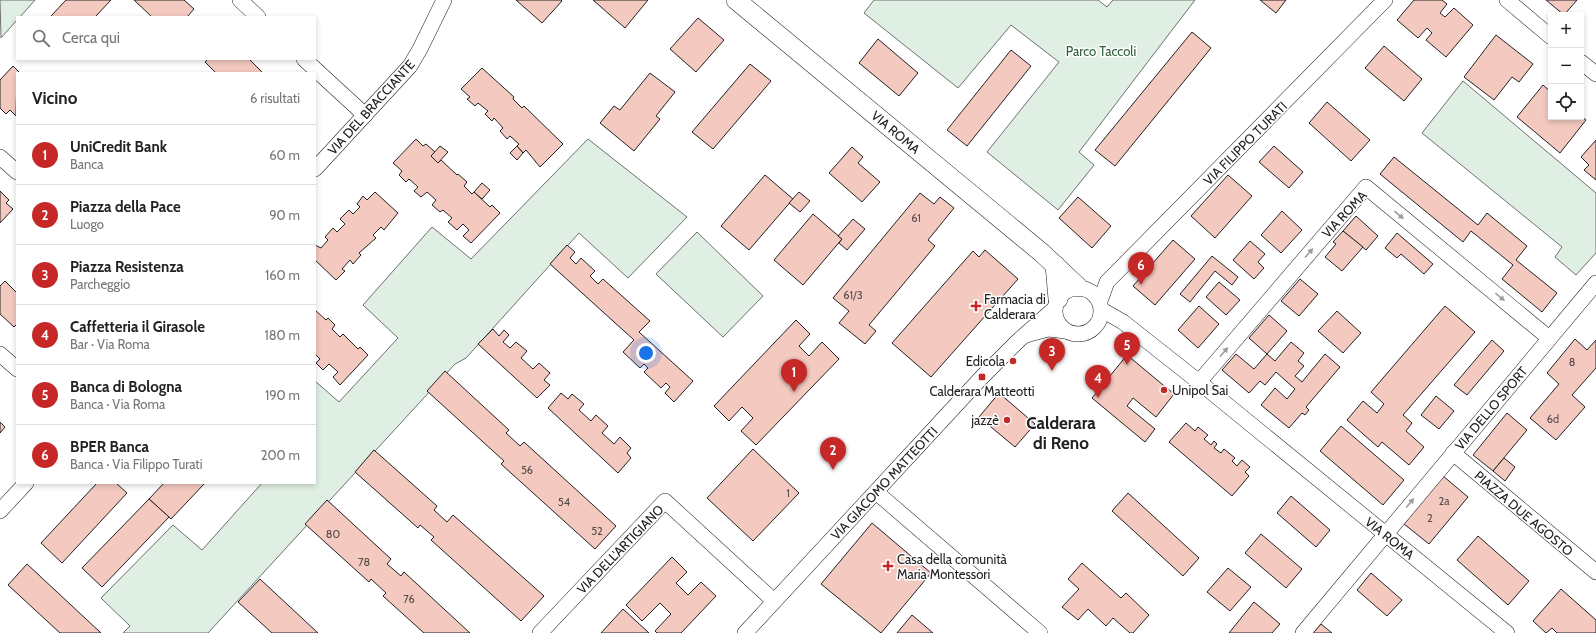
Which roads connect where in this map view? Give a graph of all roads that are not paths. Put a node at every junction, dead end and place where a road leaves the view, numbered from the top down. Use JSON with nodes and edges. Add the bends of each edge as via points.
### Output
{"nodes":[{"id":1,"x":240,"y":0,"type":"edge"},
{"id":2,"x":444,"y":0,"type":"edge"},
{"id":3,"x":736,"y":0,"type":"edge"},
{"id":4,"x":1385,"y":0,"type":"edge"},
{"id":5,"x":1507,"y":0,"type":"edge"},
{"id":6,"x":257,"y":16,"type":"edge"},
{"id":7,"x":1548,"y":34,"type":"edge"},
{"id":8,"x":305,"y":60,"type":"edge"},
{"id":9,"x":1584,"y":64,"type":"edge"},
{"id":10,"x":1596,"y":74,"type":"edge"},
{"id":11,"x":365,"y":115,"type":"junction"},
{"id":12,"x":0,"y":156,"type":"edge"},
{"id":13,"x":316,"y":168,"type":"edge"},
{"id":14,"x":16,"y":171,"type":"edge"},
{"id":15,"x":1055,"y":265,"type":"junction"},
{"id":16,"x":1596,"y":283,"type":"edge"},
{"id":17,"x":1105,"y":285,"type":"junction"},
{"id":18,"x":1083,"y":288,"type":"junction"},
{"id":19,"x":1056,"y":304,"type":"junction"},
{"id":20,"x":1101,"y":305,"type":"junction"},
{"id":21,"x":1095,"y":327,"type":"junction"},
{"id":22,"x":1129,"y":327,"type":"junction"},
{"id":23,"x":1066,"y":331,"type":"junction"},
{"id":24,"x":1025,"y":335,"type":"junction"},
{"id":25,"x":1549,"y":338,"type":"junction"},
{"id":26,"x":0,"y":354,"type":"edge"},
{"id":27,"x":16,"y":368,"type":"edge"},
{"id":28,"x":1199,"y":382,"type":"junction"},
{"id":29,"x":1453,"y":453,"type":"junction"},
{"id":30,"x":25,"y":484,"type":"edge"},
{"id":31,"x":876,"y":492,"type":"junction"},
{"id":32,"x":0,"y":511,"type":"edge"},
{"id":33,"x":1385,"y":534,"type":"junction"},
{"id":34,"x":1596,"y":572,"type":"edge"},
{"id":35,"x":774,"y":601,"type":"junction"},
{"id":36,"x":540,"y":633,"type":"edge"},
{"id":37,"x":745,"y":633,"type":"edge"},
{"id":38,"x":1040,"y":633,"type":"edge"},
{"id":39,"x":1302,"y":633,"type":"edge"},
{"id":40,"x":1507,"y":633,"type":"edge"}],
"edges":[{"from":1,"to":6,"type":"street"},
{"from":2,"to":11,"type":"street","name":"VIA DEL BRACCIANTE","via":[[410,66]]},
{"from":3,"to":15,"type":"street","name":"VIA ROMA"},
{"from":4,"to":17,"type":"street","name":"VIA FILIPPO TURATI"},
{"from":5,"to":7,"type":"street"},
{"from":8,"to":11,"type":"street"},
{"from":9,"to":10,"type":"street"},
{"from":11,"to":13,"type":"street","name":"VIA DEL BRACCIANTE"},
{"from":12,"to":14,"type":"street"},
{"from":15,"to":18,"type":"street","name":"VIA ROMA"},
{"from":15,"to":19,"type":"street"},
{"from":16,"to":25,"type":"street","name":"VIA DELLO SPORT"},
{"from":17,"to":18,"type":"street","name":"VIA FILIPPO TURATI"},
{"from":17,"to":20,"type":"street","name":"VIA FILIPPO TURATI"},
{"from":18,"to":19,"type":"street","via":[[1063,293]]},
{"from":18,"to":20,"type":"street"},
{"from":19,"to":23,"type":"street","via":[[1057,321]]},
{"from":19,"to":24,"type":"street","name":"VIA GIACOMO MATTEOTTI"},
{"from":20,"to":21,"type":"street","via":[[1100,319]]},
{"from":20,"to":22,"type":"street","name":"VIA ROMA"},
{"from":21,"to":22,"type":"street","via":[[1112,324]]},
{"from":21,"to":23,"type":"street","via":[[1084,334]]},
{"from":22,"to":28,"type":"street","name":"VIA ROMA"},
{"from":23,"to":24,"type":"street","name":"VIA GIACOMO MATTEOTTI","via":[[1048,329]]},
{"from":24,"to":31,"type":"street","name":"VIA GIACOMO MATTEOTTI","via":[[982,377]]},
{"from":28,"to":25,"type":"street","name":"VIA ROMA","one_way":true,"via":[[1366,187]]},
{"from":25,"to":29,"type":"street","name":"VIA DELLO SPORT"},
{"from":26,"to":27,"type":"street"},
{"from":28,"to":33,"type":"street","name":"VIA ROMA"},
{"from":33,"to":29,"type":"street","name":"VIA DELLO SPORT","one_way":true},
{"from":29,"to":34,"type":"street","name":"PIAZZA DUE AGOSTO"},
{"from":30,"to":32,"type":"street"},
{"from":31,"to":35,"type":"street","name":"VIA GIACOMO MATTEOTTI"},
{"from":31,"to":38,"type":"street"},
{"from":33,"to":39,"type":"street","name":"VIA DELLO SPORT"},
{"from":33,"to":40,"type":"street","name":"VIA ROMA"},
{"from":35,"to":36,"type":"street","name":"VIA DELL'ARTIGIANO","via":[[665,501]]},
{"from":35,"to":37,"type":"street","name":"VIA GIACOMO MATTEOTTI"}]}
